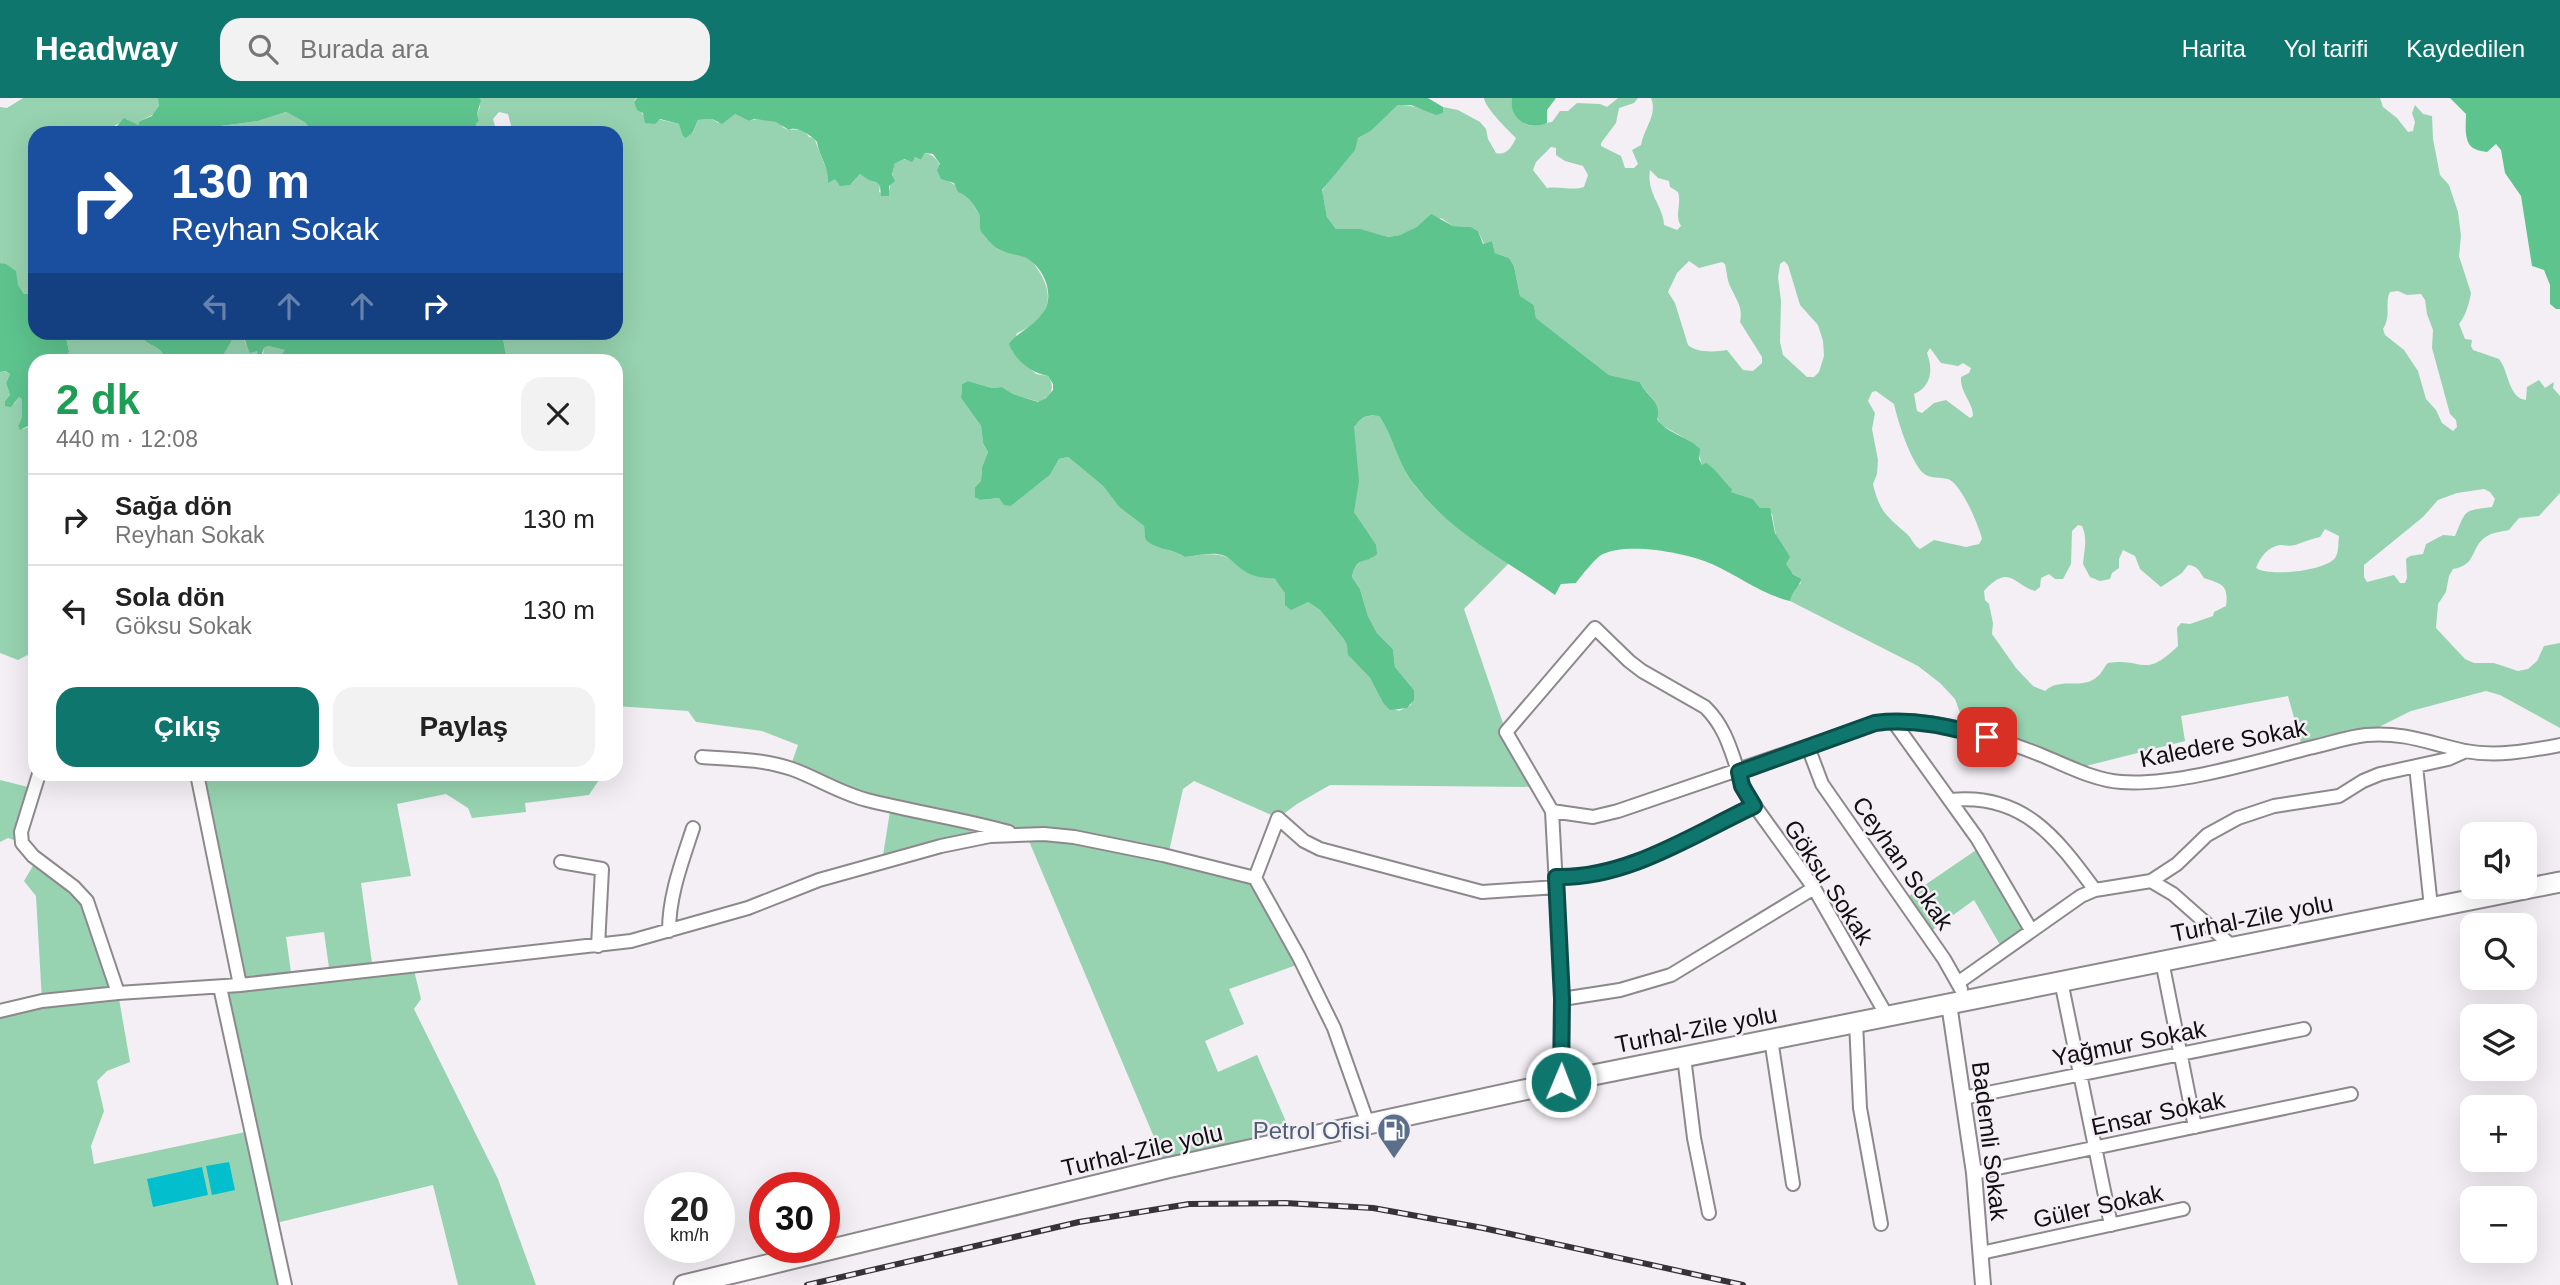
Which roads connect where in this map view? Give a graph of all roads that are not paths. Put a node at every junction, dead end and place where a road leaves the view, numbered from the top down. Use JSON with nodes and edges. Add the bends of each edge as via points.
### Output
{"nodes":[{"id":1,"x":1893,"y":721,"type":"junction"},
{"id":2,"x":2560,"y":745,"type":"edge"},
{"id":3,"x":1808,"y":747,"type":"junction"},
{"id":4,"x":2466,"y":751,"type":"junction"},
{"id":5,"x":702,"y":757,"type":"dead end"},
{"id":6,"x":2416,"y":766,"type":"junction"},
{"id":7,"x":1739,"y":772,"type":"junction"},
{"id":8,"x":37,"y":781,"type":"edge"},
{"id":9,"x":198,"y":781,"type":"edge"},
{"id":10,"x":1951,"y":800,"type":"junction"},
{"id":11,"x":1754,"y":806,"type":"junction"},
{"id":12,"x":1552,"y":811,"type":"junction"},
{"id":13,"x":693,"y":828,"type":"dead end"},
{"id":14,"x":1017,"y":834,"type":"junction"},
{"id":15,"x":561,"y":862,"type":"dead end"},
{"id":16,"x":1255,"y":878,"type":"junction"},
{"id":17,"x":2151,"y":881,"type":"junction"},
{"id":18,"x":1557,"y":882,"type":"junction"},
{"id":19,"x":2560,"y":882,"type":"edge"},
{"id":20,"x":1814,"y":888,"type":"junction"},
{"id":21,"x":2095,"y":890,"type":"junction"},
{"id":22,"x":2431,"y":907,"type":"junction"},
{"id":23,"x":2031,"y":930,"type":"junction"},
{"id":24,"x":669,"y":931,"type":"junction"},
{"id":25,"x":598,"y":946,"type":"junction"},
{"id":26,"x":2234,"y":947,"type":"junction"},
{"id":27,"x":2162,"y":961,"type":"junction"},
{"id":28,"x":2061,"y":981,"type":"junction"},
{"id":29,"x":240,"y":985,"type":"junction"},
{"id":30,"x":220,"y":987,"type":"junction"},
{"id":31,"x":118,"y":993,"type":"junction"},
{"id":32,"x":1957,"y":996,"type":"junction"},
{"id":33,"x":1562,"y":999,"type":"junction"},
{"id":34,"x":0,"y":1011,"type":"edge"},
{"id":35,"x":1886,"y":1016,"type":"junction"},
{"id":36,"x":1856,"y":1022,"type":"junction"},
{"id":37,"x":2304,"y":1029,"type":"dead end"},
{"id":38,"x":1771,"y":1040,"type":"junction"},
{"id":39,"x":2180,"y":1054,"type":"junction"},
{"id":40,"x":1684,"y":1057,"type":"junction"},
{"id":41,"x":2080,"y":1073,"type":"junction"},
{"id":42,"x":1561,"y":1082,"type":"junction"},
{"id":43,"x":2351,"y":1094,"type":"dead end"},
{"id":44,"x":1963,"y":1098,"type":"junction"},
{"id":45,"x":1368,"y":1124,"type":"junction"},
{"id":46,"x":2195,"y":1127,"type":"junction"},
{"id":47,"x":2095,"y":1148,"type":"junction"},
{"id":48,"x":1974,"y":1173,"type":"junction"},
{"id":49,"x":1793,"y":1184,"type":"dead end"},
{"id":50,"x":2183,"y":1209,"type":"dead end"},
{"id":51,"x":1709,"y":1213,"type":"dead end"},
{"id":52,"x":1881,"y":1224,"type":"dead end"},
{"id":53,"x":2111,"y":1225,"type":"junction"},
{"id":54,"x":1981,"y":1253,"type":"junction"},
{"id":55,"x":285,"y":1285,"type":"edge"},
{"id":56,"x":684,"y":1285,"type":"edge"},
{"id":57,"x":1983,"y":1285,"type":"edge"}],
"edges":[{"from":1,"to":3,"type":"street","name":"Kaledere Sokak"},
{"from":1,"to":4,"type":"street","name":"Kaledere Sokak","via":[[1967,732],[2119,782],[2177,778],[2361,736],[2402,735]]},
{"from":1,"to":10,"type":"street"},
{"from":2,"to":4,"type":"street","name":"Kaledere Sokak","via":[[2502,754]]},
{"from":3,"to":7,"type":"street","name":"Kaledere Sokak"},
{"from":3,"to":32,"type":"street","name":"Ceyhan Sokak","via":[[1822,784]]},
{"from":4,"to":6,"type":"street"},
{"from":5,"to":14,"type":"street","via":[[771,763],[865,800]]},
{"from":6,"to":17,"type":"street","via":[[2370,778],[2339,796],[2274,806],[2238,818],[2207,835]]},
{"from":6,"to":22,"type":"street"},
{"from":7,"to":11,"type":"street","name":"Göksu Sokak"},
{"from":7,"to":12,"type":"street","name":"Kaledere Sokak","via":[[1592,817]]},
{"from":7,"to":12,"type":"street","name":"Göksu Sokak","via":[[1728,738],[1713,715],[1629,661],[1595,628],[1506,732]]},
{"from":8,"to":31,"type":"street","via":[[21,832],[22,843],[87,901]]},
{"from":9,"to":29,"type":"street"},
{"from":10,"to":21,"type":"street","via":[[1989,800],[2025,815],[2062,846]]},
{"from":10,"to":23,"type":"street"},
{"from":11,"to":18,"type":"street","via":[[1646,858]]},
{"from":11,"to":20,"type":"street","name":"Göksu Sokak"},
{"from":12,"to":18,"type":"street"},
{"from":13,"to":24,"type":"street","via":[[673,891]]},
{"from":14,"to":16,"type":"street","via":[[1112,844]]},
{"from":14,"to":24,"type":"street","via":[[951,843],[852,870]]},
{"from":15,"to":25,"type":"street","via":[[602,869]]},
{"from":16,"to":18,"type":"street","via":[[1279,818],[1320,849],[1482,892]]},
{"from":16,"to":45,"type":"street","via":[[1334,1028]]},
{"from":17,"to":21,"type":"street"},
{"from":17,"to":26,"type":"street","via":[[2173,894]]},
{"from":18,"to":33,"type":"street"},
{"from":19,"to":22,"type":"main road","name":"Turhal-Zile yolu"},
{"from":20,"to":33,"type":"street","via":[[1671,975],[1620,990]]},
{"from":20,"to":35,"type":"street","name":"Göksu Sokak"},
{"from":21,"to":23,"type":"street"},
{"from":22,"to":26,"type":"main road","name":"Turhal-Zile yolu"},
{"from":23,"to":32,"type":"street"},
{"from":24,"to":25,"type":"street"},
{"from":25,"to":29,"type":"street"},
{"from":26,"to":27,"type":"main road","name":"Turhal-Zile yolu"},
{"from":27,"to":28,"type":"main road","name":"Turhal-Zile yolu"},
{"from":27,"to":39,"type":"street"},
{"from":28,"to":32,"type":"main road","name":"Turhal-Zile yolu"},
{"from":28,"to":41,"type":"street"},
{"from":29,"to":30,"type":"street"},
{"from":30,"to":31,"type":"street"},
{"from":30,"to":55,"type":"street"},
{"from":31,"to":34,"type":"street","via":[[42,1001]]},
{"from":32,"to":35,"type":"main road","name":"Turhal-Zile yolu"},
{"from":32,"to":44,"type":"street","name":"Bademli Sokak"},
{"from":33,"to":42,"type":"street"},
{"from":35,"to":36,"type":"main road","name":"Turhal-Zile yolu"},
{"from":36,"to":38,"type":"main road","name":"Turhal-Zile yolu"},
{"from":36,"to":52,"type":"street","via":[[1860,1108]]},
{"from":37,"to":39,"type":"street","name":"Yağmur Sokak"},
{"from":38,"to":40,"type":"main road","name":"Turhal-Zile yolu"},
{"from":38,"to":49,"type":"street"},
{"from":39,"to":41,"type":"street","name":"Yağmur Sokak"},
{"from":39,"to":46,"type":"street"},
{"from":40,"to":42,"type":"main road","name":"Turhal-Zile yolu"},
{"from":40,"to":51,"type":"street"},
{"from":41,"to":44,"type":"street","name":"Yağmur Sokak"},
{"from":41,"to":47,"type":"street"},
{"from":42,"to":45,"type":"main road","name":"Turhal-Zile yolu"},
{"from":43,"to":46,"type":"street","name":"Ensar Sokak"},
{"from":44,"to":48,"type":"street","name":"Bademli Sokak"},
{"from":45,"to":56,"type":"main road","name":"Turhal-Zile yolu"},
{"from":46,"to":47,"type":"street","name":"Ensar Sokak"},
{"from":47,"to":48,"type":"street","name":"Ensar Sokak"},
{"from":47,"to":53,"type":"street"},
{"from":48,"to":54,"type":"street","name":"Bademli Sokak"},
{"from":50,"to":53,"type":"street","name":"Güler Sokak"},
{"from":53,"to":54,"type":"street","name":"Güler Sokak"},
{"from":54,"to":57,"type":"street","name":"Bademli Sokak"}]}
